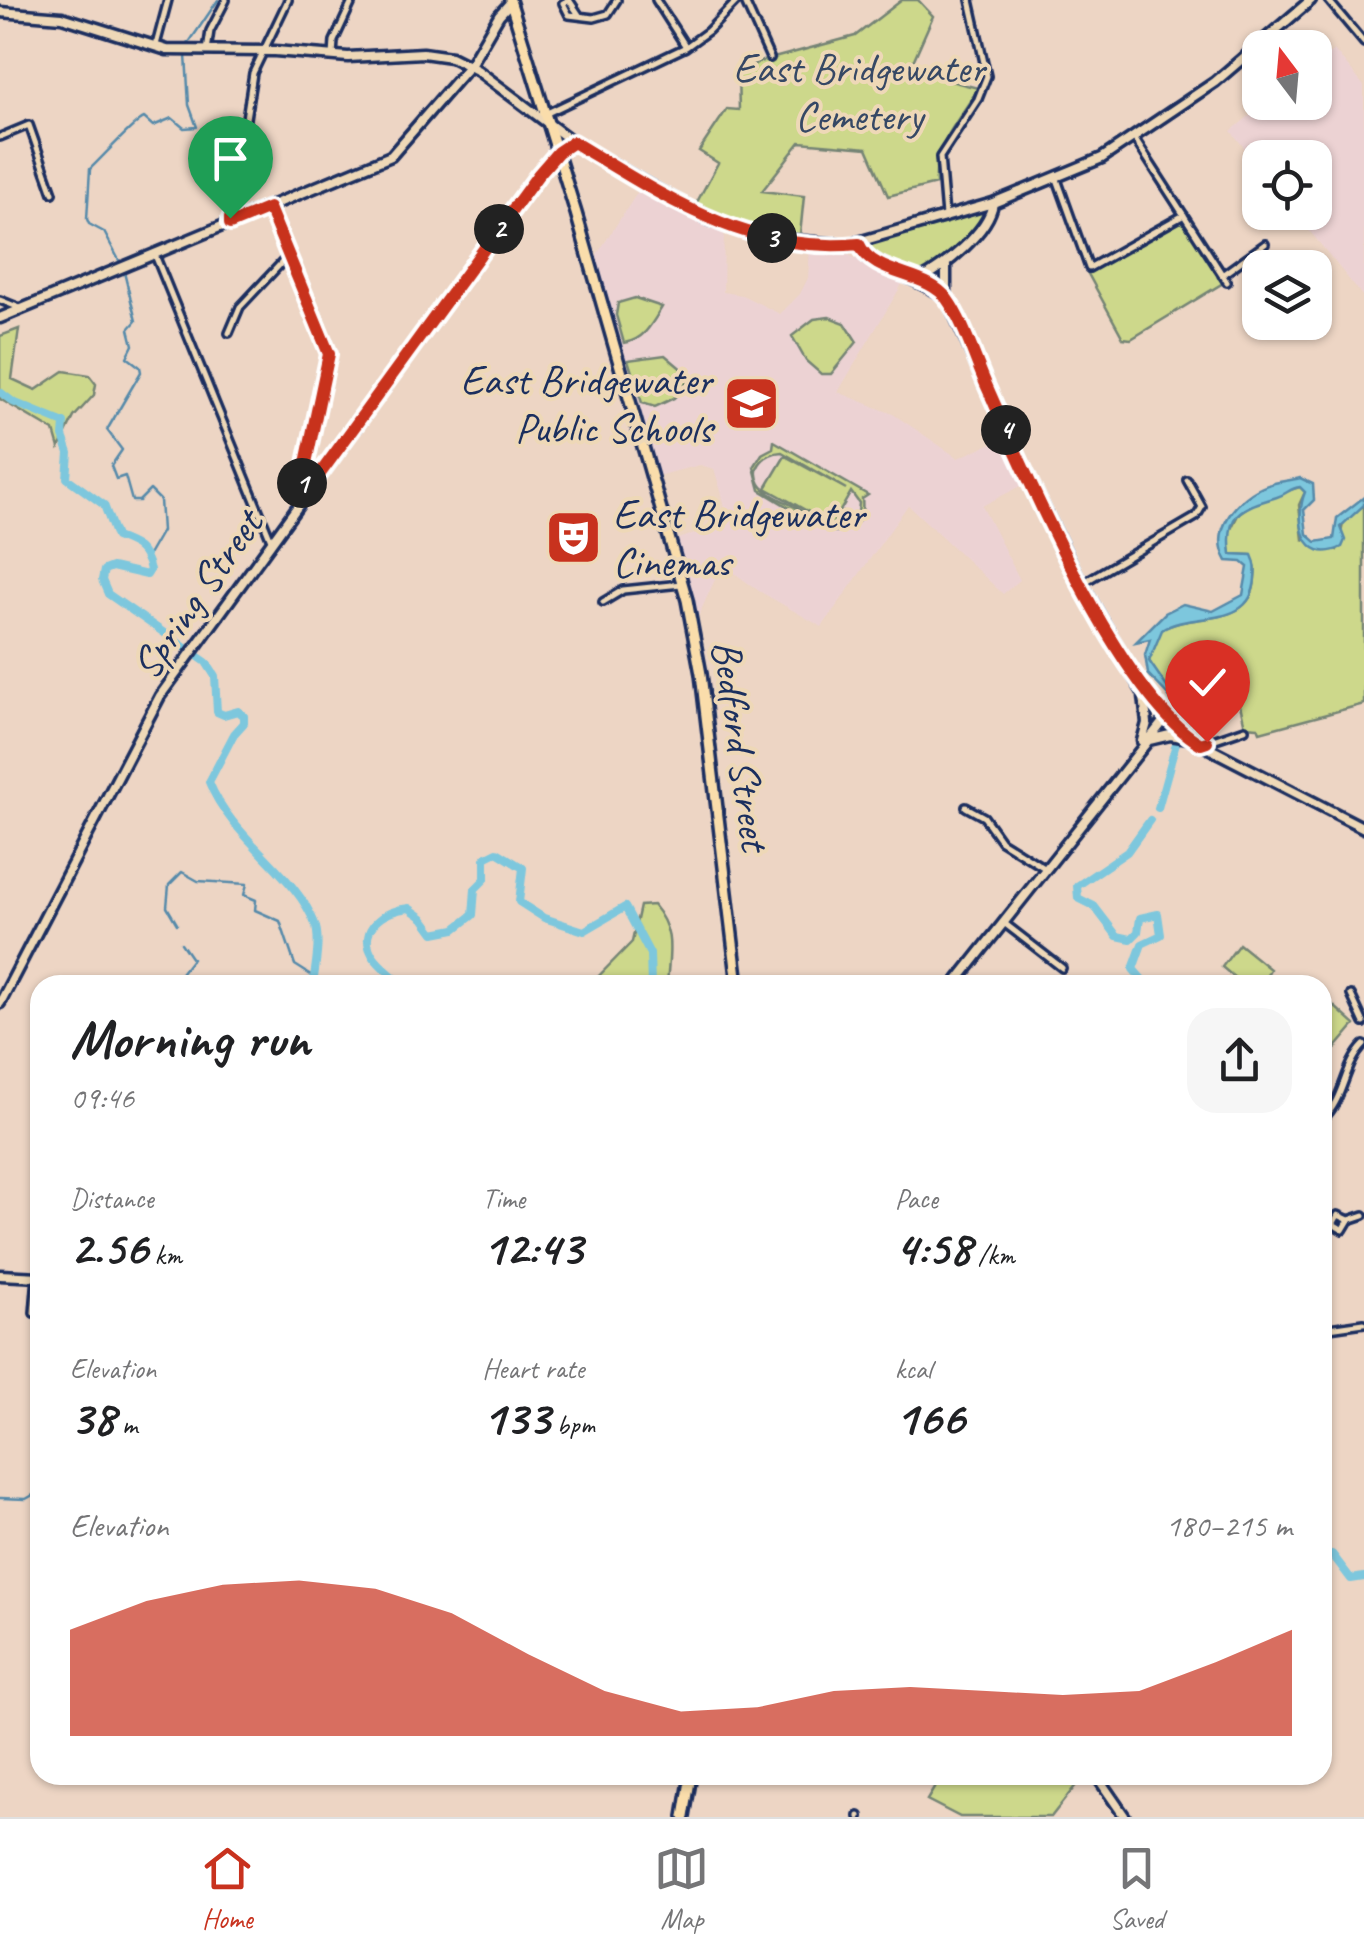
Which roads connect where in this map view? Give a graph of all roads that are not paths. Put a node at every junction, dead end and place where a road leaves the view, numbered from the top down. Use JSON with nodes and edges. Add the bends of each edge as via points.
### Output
{"nodes":[{"id":1,"x":168,"y":0,"type":"edge"},
{"id":2,"x":226,"y":0,"type":"edge"},
{"id":3,"x":288,"y":0,"type":"edge"},
{"id":4,"x":352,"y":0,"type":"edge"},
{"id":5,"x":617,"y":0,"type":"edge"},
{"id":6,"x":656,"y":0,"type":"edge"},
{"id":7,"x":741,"y":0,"type":"edge"},
{"id":8,"x":970,"y":0,"type":"edge"},
{"id":9,"x":1311,"y":0,"type":"edge"},
{"id":10,"x":1328,"y":0,"type":"edge"},
{"id":11,"x":510,"y":2,"type":"edge"},
{"id":12,"x":0,"y":12,"type":"edge"},
{"id":13,"x":512,"y":15,"type":"junction"},
{"id":14,"x":580,"y":15,"type":"dead end"},
{"id":15,"x":495,"y":26,"type":"junction"},
{"id":16,"x":1364,"y":43,"type":"edge"},
{"id":17,"x":686,"y":47,"type":"junction"},
{"id":18,"x":155,"y":48,"type":"junction"},
{"id":19,"x":264,"y":50,"type":"junction"},
{"id":20,"x":207,"y":51,"type":"junction"},
{"id":21,"x":334,"y":56,"type":"junction"},
{"id":22,"x":770,"y":58,"type":"dead end"},
{"id":23,"x":470,"y":65,"type":"junction"},
{"id":24,"x":545,"y":114,"type":"junction"},
{"id":25,"x":548,"y":126,"type":"junction"},
{"id":26,"x":0,"y":136,"type":"edge"},
{"id":27,"x":1134,"y":138,"type":"junction"},
{"id":28,"x":573,"y":142,"type":"junction"},
{"id":29,"x":558,"y":152,"type":"junction"},
{"id":30,"x":1057,"y":179,"type":"junction"},
{"id":31,"x":52,"y":193,"type":"dead end"},
{"id":32,"x":993,"y":203,"type":"junction"},
{"id":33,"x":269,"y":208,"type":"junction"},
{"id":34,"x":1184,"y":215,"type":"junction"},
{"id":35,"x":946,"y":218,"type":"junction"},
{"id":36,"x":230,"y":224,"type":"junction"},
{"id":37,"x":859,"y":244,"type":"junction"},
{"id":38,"x":1265,"y":244,"type":"dead end"},
{"id":39,"x":155,"y":255,"type":"junction"},
{"id":40,"x":288,"y":257,"type":"junction"},
{"id":41,"x":946,"y":265,"type":"junction"},
{"id":42,"x":1222,"y":274,"type":"junction"},
{"id":43,"x":918,"y":281,"type":"junction"},
{"id":44,"x":1226,"y":282,"type":"dead end"},
{"id":45,"x":946,"y":296,"type":"junction"},
{"id":46,"x":0,"y":300,"type":"edge"},
{"id":47,"x":22,"y":309,"type":"junction"},
{"id":48,"x":0,"y":318,"type":"edge"},
{"id":49,"x":229,"y":333,"type":"dead end"},
{"id":50,"x":1187,"y":480,"type":"dead end"},
{"id":51,"x":306,"y":493,"type":"junction"},
{"id":52,"x":271,"y":540,"type":"junction"},
{"id":53,"x":682,"y":584,"type":"junction"},
{"id":54,"x":1081,"y":584,"type":"junction"},
{"id":55,"x":603,"y":602,"type":"dead end"},
{"id":56,"x":1142,"y":691,"type":"junction"},
{"id":57,"x":1168,"y":719,"type":"junction"},
{"id":58,"x":1246,"y":729,"type":"dead end"},
{"id":59,"x":1178,"y":734,"type":"junction"},
{"id":60,"x":1201,"y":744,"type":"junction"},
{"id":61,"x":1141,"y":745,"type":"junction"},
{"id":62,"x":966,"y":807,"type":"dead end"},
{"id":63,"x":1364,"y":828,"type":"edge"},
{"id":64,"x":1046,"y":870,"type":"junction"},
{"id":65,"x":1004,"y":923,"type":"junction"},
{"id":66,"x":1062,"y":968,"type":"dead end"},
{"id":67,"x":737,"y":975,"type":"edge"},
{"id":68,"x":962,"y":975,"type":"edge"},
{"id":69,"x":1351,"y":995,"type":"dead end"},
{"id":70,"x":0,"y":1002,"type":"edge"},
{"id":71,"x":1364,"y":1023,"type":"edge"},
{"id":72,"x":1364,"y":1045,"type":"edge"},
{"id":73,"x":1332,"y":1109,"type":"edge"},
{"id":74,"x":1364,"y":1215,"type":"edge"},
{"id":75,"x":1348,"y":1220,"type":"dead end"},
{"id":76,"x":0,"y":1275,"type":"edge"},
{"id":77,"x":30,"y":1277,"type":"edge"},
{"id":78,"x":1364,"y":1323,"type":"edge"},
{"id":79,"x":1332,"y":1328,"type":"edge"},
{"id":80,"x":689,"y":1785,"type":"edge"},
{"id":81,"x":1103,"y":1785,"type":"edge"},
{"id":82,"x":684,"y":1817,"type":"edge"},
{"id":83,"x":1124,"y":1817,"type":"edge"}],
"edges":[{"from":1,"to":18,"type":"street"},
{"from":2,"to":20,"type":"street"},
{"from":3,"to":19,"type":"street"},
{"from":4,"to":21,"type":"street"},
{"from":5,"to":14,"type":"street","via":[[605,15]]},
{"from":6,"to":17,"type":"street"},
{"from":7,"to":17,"type":"street"},
{"from":7,"to":22,"type":"street"},
{"from":8,"to":35,"type":"street","via":[[987,71],[985,86],[940,157]]},
{"from":9,"to":27,"type":"main road","via":[[1215,82]]},
{"from":10,"to":16,"type":"street"},
{"from":11,"to":13,"type":"main road","name":"Bedford Street"},
{"from":11,"to":15,"type":"main road"},
{"from":12,"to":18,"type":"main road","via":[[53,15]]},
{"from":13,"to":15,"type":"main road"},
{"from":13,"to":24,"type":"main road","name":"Bedford Street"},
{"from":15,"to":23,"type":"main road"},
{"from":17,"to":24,"type":"street"},
{"from":18,"to":20,"type":"main road"},
{"from":19,"to":20,"type":"main road"},
{"from":19,"to":21,"type":"main road"},
{"from":19,"to":36,"type":"street","via":[[251,85]]},
{"from":21,"to":23,"type":"main road","via":[[423,53]]},
{"from":23,"to":25,"type":"main road"},
{"from":23,"to":33,"type":"main road","via":[[395,153]]},
{"from":24,"to":25,"type":"main road","name":"Bedford Street"},
{"from":25,"to":28,"type":"main road"},
{"from":25,"to":29,"type":"main road","name":"Bedford Street"},
{"from":26,"to":31,"type":"street","via":[[29,125]]},
{"from":27,"to":30,"type":"main road"},
{"from":27,"to":34,"type":"street"},
{"from":28,"to":29,"type":"main road","name":"Spring Street"},
{"from":28,"to":37,"type":"main road","via":[[730,229]]},
{"from":29,"to":51,"type":"main road","name":"Spring Street"},
{"from":29,"to":53,"type":"main road","name":"Bedford Street"},
{"from":30,"to":32,"type":"main road"},
{"from":30,"to":34,"type":"street","via":[[1089,268]]},
{"from":32,"to":35,"type":"main road"},
{"from":32,"to":41,"type":"main road","via":[[989,218]]},
{"from":33,"to":36,"type":"main road"},
{"from":33,"to":40,"type":"street"},
{"from":34,"to":42,"type":"street"},
{"from":35,"to":37,"type":"main road"},
{"from":36,"to":39,"type":"main road"},
{"from":37,"to":43,"type":"main road","via":[[867,257]]},
{"from":38,"to":42,"type":"street"},
{"from":39,"to":47,"type":"main road"},
{"from":39,"to":52,"type":"street"},
{"from":40,"to":49,"type":"street","via":[[240,307]]},
{"from":40,"to":51,"type":"street","via":[[329,354],[302,482]]},
{"from":41,"to":43,"type":"main road"},
{"from":41,"to":45,"type":"main road"},
{"from":42,"to":44,"type":"street"},
{"from":43,"to":45,"type":"main road"},
{"from":45,"to":54,"type":"main road"},
{"from":46,"to":47,"type":"street"},
{"from":47,"to":48,"type":"main road"},
{"from":50,"to":54,"type":"street","via":[[1202,507],[1196,517]]},
{"from":51,"to":52,"type":"main road","name":"Spring Street"},
{"from":52,"to":70,"type":"main road","name":"Spring Street","via":[[152,709]]},
{"from":53,"to":55,"type":"street","via":[[623,590]]},
{"from":53,"to":67,"type":"main road","name":"Bedford Street","via":[[701,674]]},
{"from":54,"to":56,"type":"main road"},
{"from":56,"to":57,"type":"main road"},
{"from":56,"to":61,"type":"main road","via":[[1148,716]]},
{"from":57,"to":59,"type":"main road"},
{"from":57,"to":61,"type":"main road"},
{"from":58,"to":60,"type":"street"},
{"from":59,"to":60,"type":"main road"},
{"from":59,"to":61,"type":"main road"},
{"from":60,"to":63,"type":"main road"},
{"from":61,"to":64,"type":"main road"},
{"from":62,"to":64,"type":"street","via":[[984,816],[1001,841]]},
{"from":64,"to":65,"type":"main road"},
{"from":65,"to":66,"type":"street"},
{"from":65,"to":68,"type":"main road"},
{"from":69,"to":71,"type":"street"},
{"from":72,"to":73,"type":"street"},
{"from":74,"to":75,"type":"street"},
{"from":76,"to":77,"type":"main road"},
{"from":78,"to":79,"type":"street"},
{"from":80,"to":82,"type":"main road"},
{"from":81,"to":83,"type":"main road"}]}
